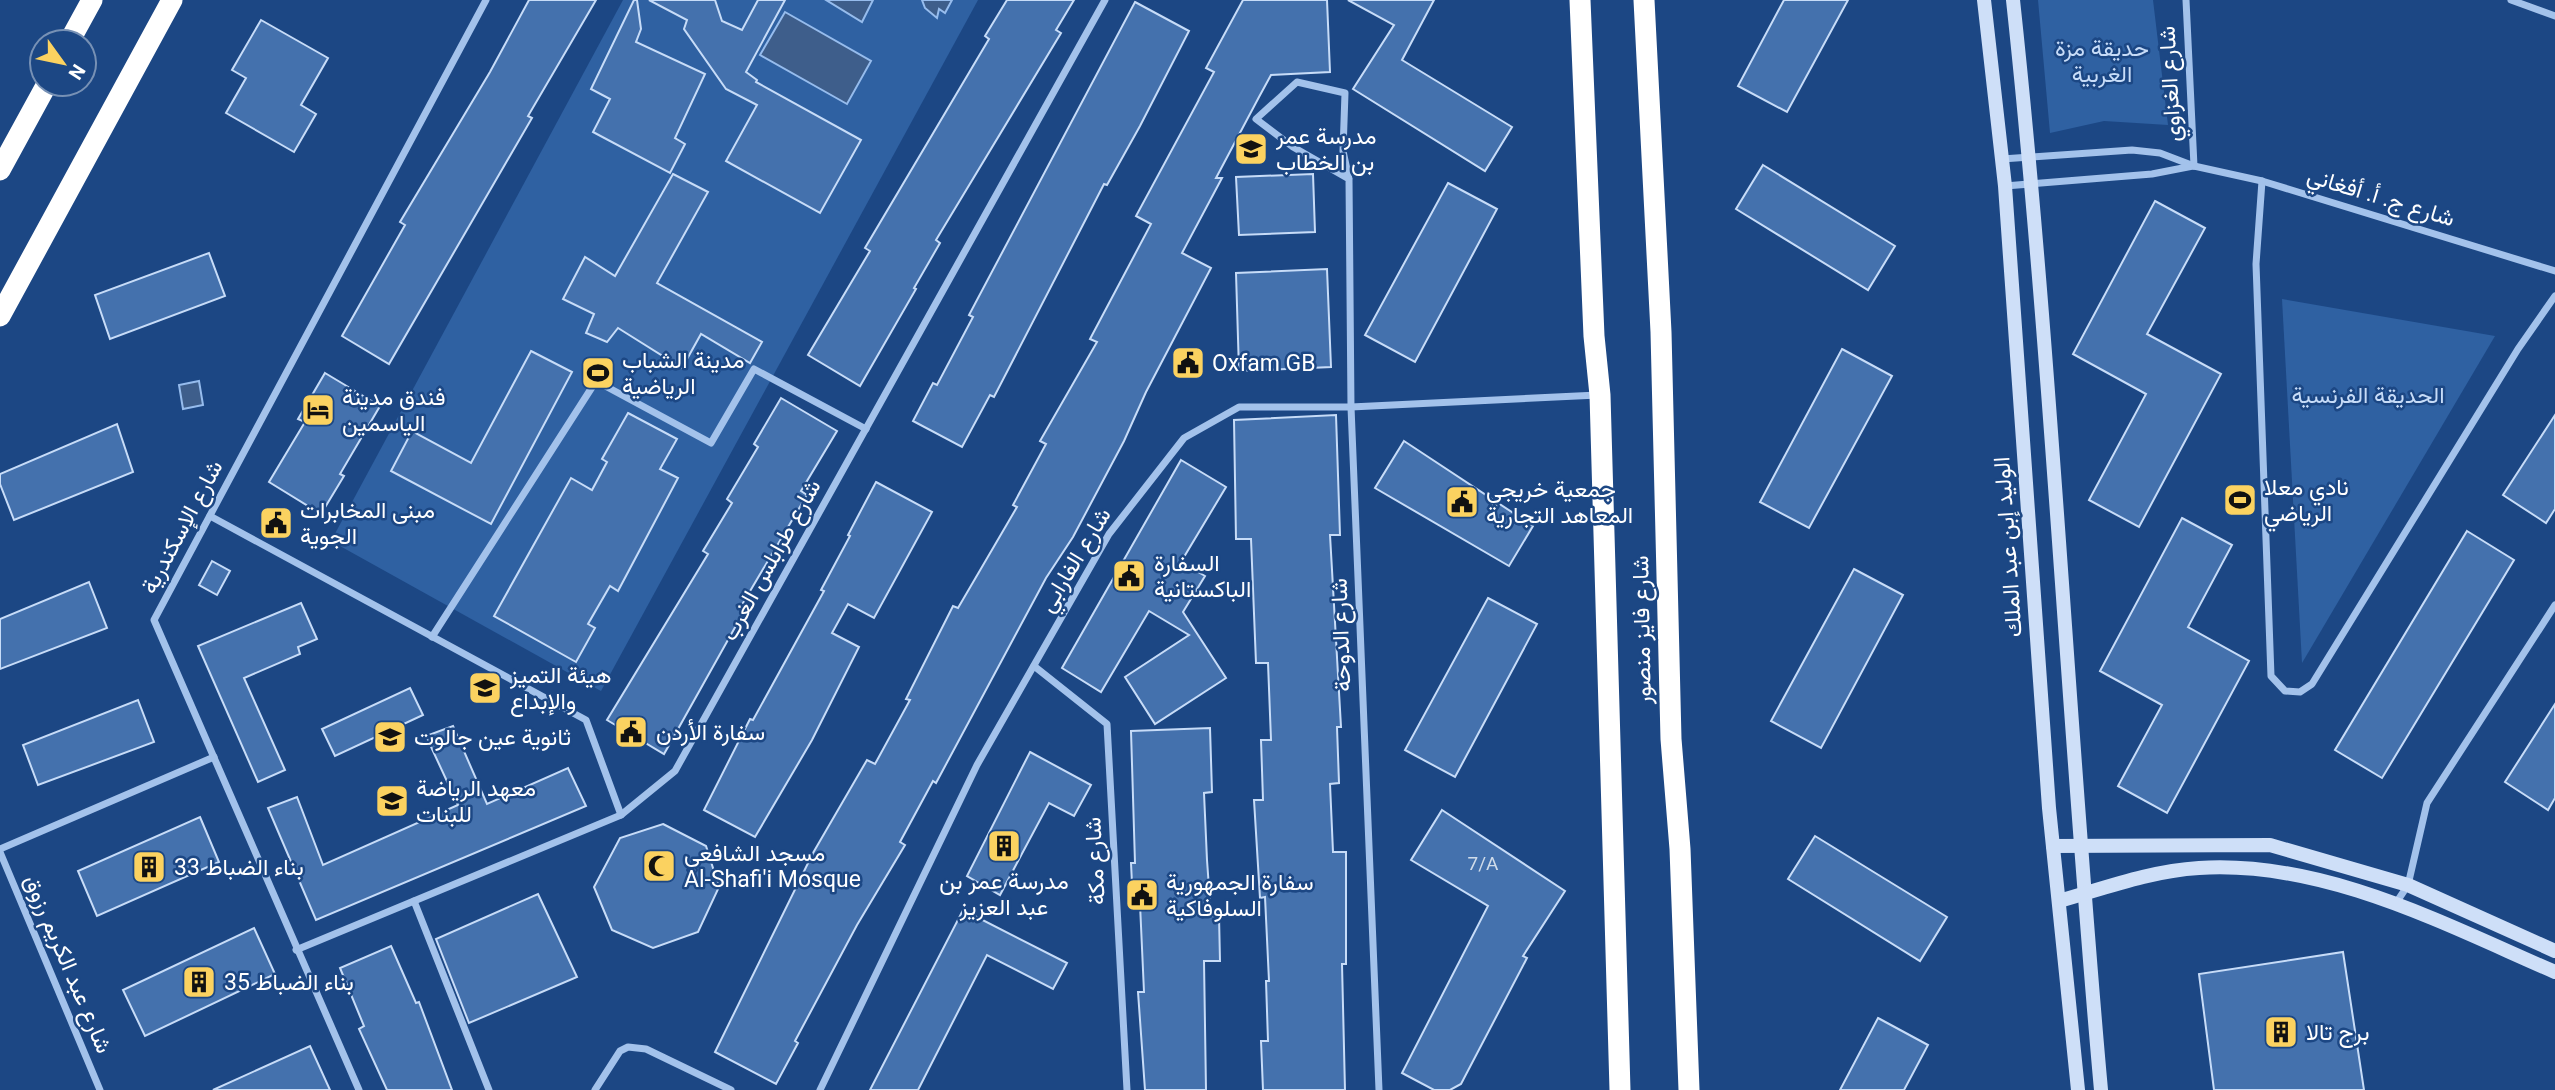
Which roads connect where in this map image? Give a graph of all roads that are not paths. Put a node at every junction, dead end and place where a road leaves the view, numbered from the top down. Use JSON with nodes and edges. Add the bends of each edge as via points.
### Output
{"nodes":[{"id":1,"x":92,"y":0,"type":"edge"},
{"id":2,"x":172,"y":0,"type":"edge"},
{"id":3,"x":486,"y":0,"type":"edge"},
{"id":4,"x":1105,"y":0,"type":"edge"},
{"id":5,"x":1580,"y":0,"type":"edge"},
{"id":6,"x":1644,"y":0,"type":"edge"},
{"id":7,"x":1984,"y":0,"type":"edge"},
{"id":8,"x":2013,"y":0,"type":"edge"},
{"id":9,"x":2186,"y":0,"type":"edge"},
{"id":10,"x":2511,"y":0,"type":"edge"},
{"id":11,"x":2555,"y":16,"type":"edge"},
{"id":12,"x":77,"y":28,"type":"edge"},
{"id":13,"x":39,"y":98,"type":"edge"},
{"id":14,"x":2030,"y":157,"type":"junction"},
{"id":15,"x":2002,"y":159,"type":"junction"},
{"id":16,"x":2194,"y":166,"type":"junction"},
{"id":17,"x":0,"y":170,"type":"edge"},
{"id":18,"x":1349,"y":179,"type":"junction"},
{"id":19,"x":2262,"y":181,"type":"junction"},
{"id":20,"x":2033,"y":183,"type":"junction"},
{"id":21,"x":2005,"y":186,"type":"junction"},
{"id":22,"x":2555,"y":271,"type":"edge"},
{"id":23,"x":2555,"y":296,"type":"edge"},
{"id":24,"x":0,"y":316,"type":"edge"},
{"id":25,"x":1600,"y":395,"type":"junction"},
{"id":26,"x":1351,"y":407,"type":"junction"},
{"id":27,"x":866,"y":429,"type":"junction"},
{"id":28,"x":210,"y":516,"type":"junction"},
{"id":29,"x":2555,"y":605,"type":"edge"},
{"id":30,"x":432,"y":637,"type":"junction"},
{"id":31,"x":1034,"y":666,"type":"junction"},
{"id":32,"x":214,"y":757,"type":"junction"},
{"id":33,"x":621,"y":815,"type":"junction"},
{"id":34,"x":2080,"y":845,"type":"junction"},
{"id":35,"x":2053,"y":846,"type":"junction"},
{"id":36,"x":0,"y":850,"type":"edge"},
{"id":37,"x":2408,"y":885,"type":"junction"},
{"id":38,"x":2083,"y":894,"type":"junction"},
{"id":39,"x":414,"y":901,"type":"junction"},
{"id":40,"x":2059,"y":901,"type":"junction"},
{"id":41,"x":2396,"y":904,"type":"junction"},
{"id":42,"x":296,"y":950,"type":"junction"},
{"id":43,"x":2555,"y":951,"type":"edge"},
{"id":44,"x":2555,"y":972,"type":"edge"},
{"id":45,"x":100,"y":1090,"type":"edge"},
{"id":46,"x":359,"y":1090,"type":"edge"},
{"id":47,"x":489,"y":1090,"type":"edge"},
{"id":48,"x":595,"y":1090,"type":"edge"},
{"id":49,"x":731,"y":1090,"type":"edge"},
{"id":50,"x":820,"y":1090,"type":"edge"},
{"id":51,"x":1127,"y":1090,"type":"edge"},
{"id":52,"x":1379,"y":1090,"type":"edge"},
{"id":53,"x":1620,"y":1090,"type":"edge"},
{"id":54,"x":1689,"y":1090,"type":"edge"},
{"id":55,"x":2078,"y":1090,"type":"edge"},
{"id":56,"x":2101,"y":1090,"type":"edge"}],
"edges":[{"from":1,"to":12,"type":"highway"},
{"from":2,"to":24,"type":"highway"},
{"from":3,"to":28,"type":"street","name":"شارع الإسكندرية"},
{"from":4,"to":27,"type":"street","name":"شارع طرابلس الغرب"},
{"from":5,"to":25,"type":"highway","name":"شارع فايز منصور"},
{"from":6,"to":54,"type":"highway","name":"شارع فايز منصور","via":[[1661,332],[1671,739]]},
{"from":7,"to":15,"type":"main road","name":"الوليد إبن عبد الملك"},
{"from":8,"to":14,"type":"main road"},
{"from":9,"to":16,"type":"street","name":"شارع الغزاوي"},
{"from":10,"to":11,"type":"street"},
{"from":13,"to":17,"type":"highway"},
{"from":14,"to":15,"type":"street","name":"شارع ج. أ. أفغاني"},
{"from":14,"to":16,"type":"street","name":"شارع ج. أ. أفغاني","via":[[2146,151]]},
{"from":14,"to":20,"type":"main road"},
{"from":15,"to":21,"type":"main road","name":"الوليد إبن عبد الملك"},
{"from":16,"to":19,"type":"street","name":"شارع ج. أ. أفغاني"},
{"from":16,"to":20,"type":"street","name":"شارع ج. أ. أفغاني","via":[[2152,174]]},
{"from":18,"to":18,"type":"street","name":"شارع الدوحة","via":[[1293,147],[1256,119],[1297,82],[1345,93],[1343,151]]},
{"from":18,"to":26,"type":"street","name":"شارع الدوحة"},
{"from":19,"to":22,"type":"street","name":"شارع ج. أ. أفغاني"},
{"from":19,"to":23,"type":"street","via":[[2256,264],[2271,676],[2286,691],[2300,692],[2312,684]]},
{"from":20,"to":21,"type":"street","name":"شارع ج. أ. أفغاني"},
{"from":20,"to":34,"type":"main road"},
{"from":21,"to":35,"type":"main road","name":"الوليد إبن عبد الملك"},
{"from":25,"to":26,"type":"street","name":"شارع الفارابي"},
{"from":25,"to":53,"type":"highway","name":"شارع فايز منصور"},
{"from":26,"to":31,"type":"street","name":"شارع الفارابي","via":[[1239,407],[1184,438],[1109,534]]},
{"from":26,"to":52,"type":"street","name":"شارع الدوحة"},
{"from":27,"to":30,"type":"street","via":[[754,369],[711,443],[596,381]]},
{"from":27,"to":33,"type":"street","name":"شارع طرابلس الغرب","via":[[675,771]]},
{"from":28,"to":30,"type":"street"},
{"from":28,"to":32,"type":"street","name":"شارع الإسكندرية","via":[[154,620]]},
{"from":29,"to":37,"type":"street","via":[[2427,803]]},
{"from":30,"to":33,"type":"street","via":[[586,720]]},
{"from":31,"to":50,"type":"street","name":"شارع الفارابي","via":[[977,765]]},
{"from":31,"to":51,"type":"street","name":"شارع مكة","via":[[1107,724]]},
{"from":32,"to":36,"type":"street"},
{"from":32,"to":42,"type":"street","name":"شارع الإسكندرية"},
{"from":33,"to":39,"type":"street","name":"شارع طرابلس الغرب"},
{"from":34,"to":35,"type":"main road"},
{"from":34,"to":37,"type":"main road","via":[[2270,845]]},
{"from":34,"to":38,"type":"main road"},
{"from":35,"to":40,"type":"main road","name":"الوليد إبن عبد الملك"},
{"from":36,"to":45,"type":"street","name":"شارع عبد الكريم رزوق"},
{"from":37,"to":41,"type":"street"},
{"from":37,"to":43,"type":"main road"},
{"from":38,"to":40,"type":"main road"},
{"from":38,"to":41,"type":"main road","via":[[2137,877],[2200,867],[2284,872]]},
{"from":38,"to":56,"type":"main road"},
{"from":39,"to":42,"type":"street","name":"شارع طرابلس الغرب"},
{"from":39,"to":47,"type":"street"},
{"from":40,"to":55,"type":"main road","name":"الوليد إبن عبد الملك"},
{"from":41,"to":44,"type":"main road"},
{"from":42,"to":46,"type":"street","name":"شارع الإسكندرية"},
{"from":48,"to":49,"type":"street","via":[[620,1051],[638,1047]]}]}
